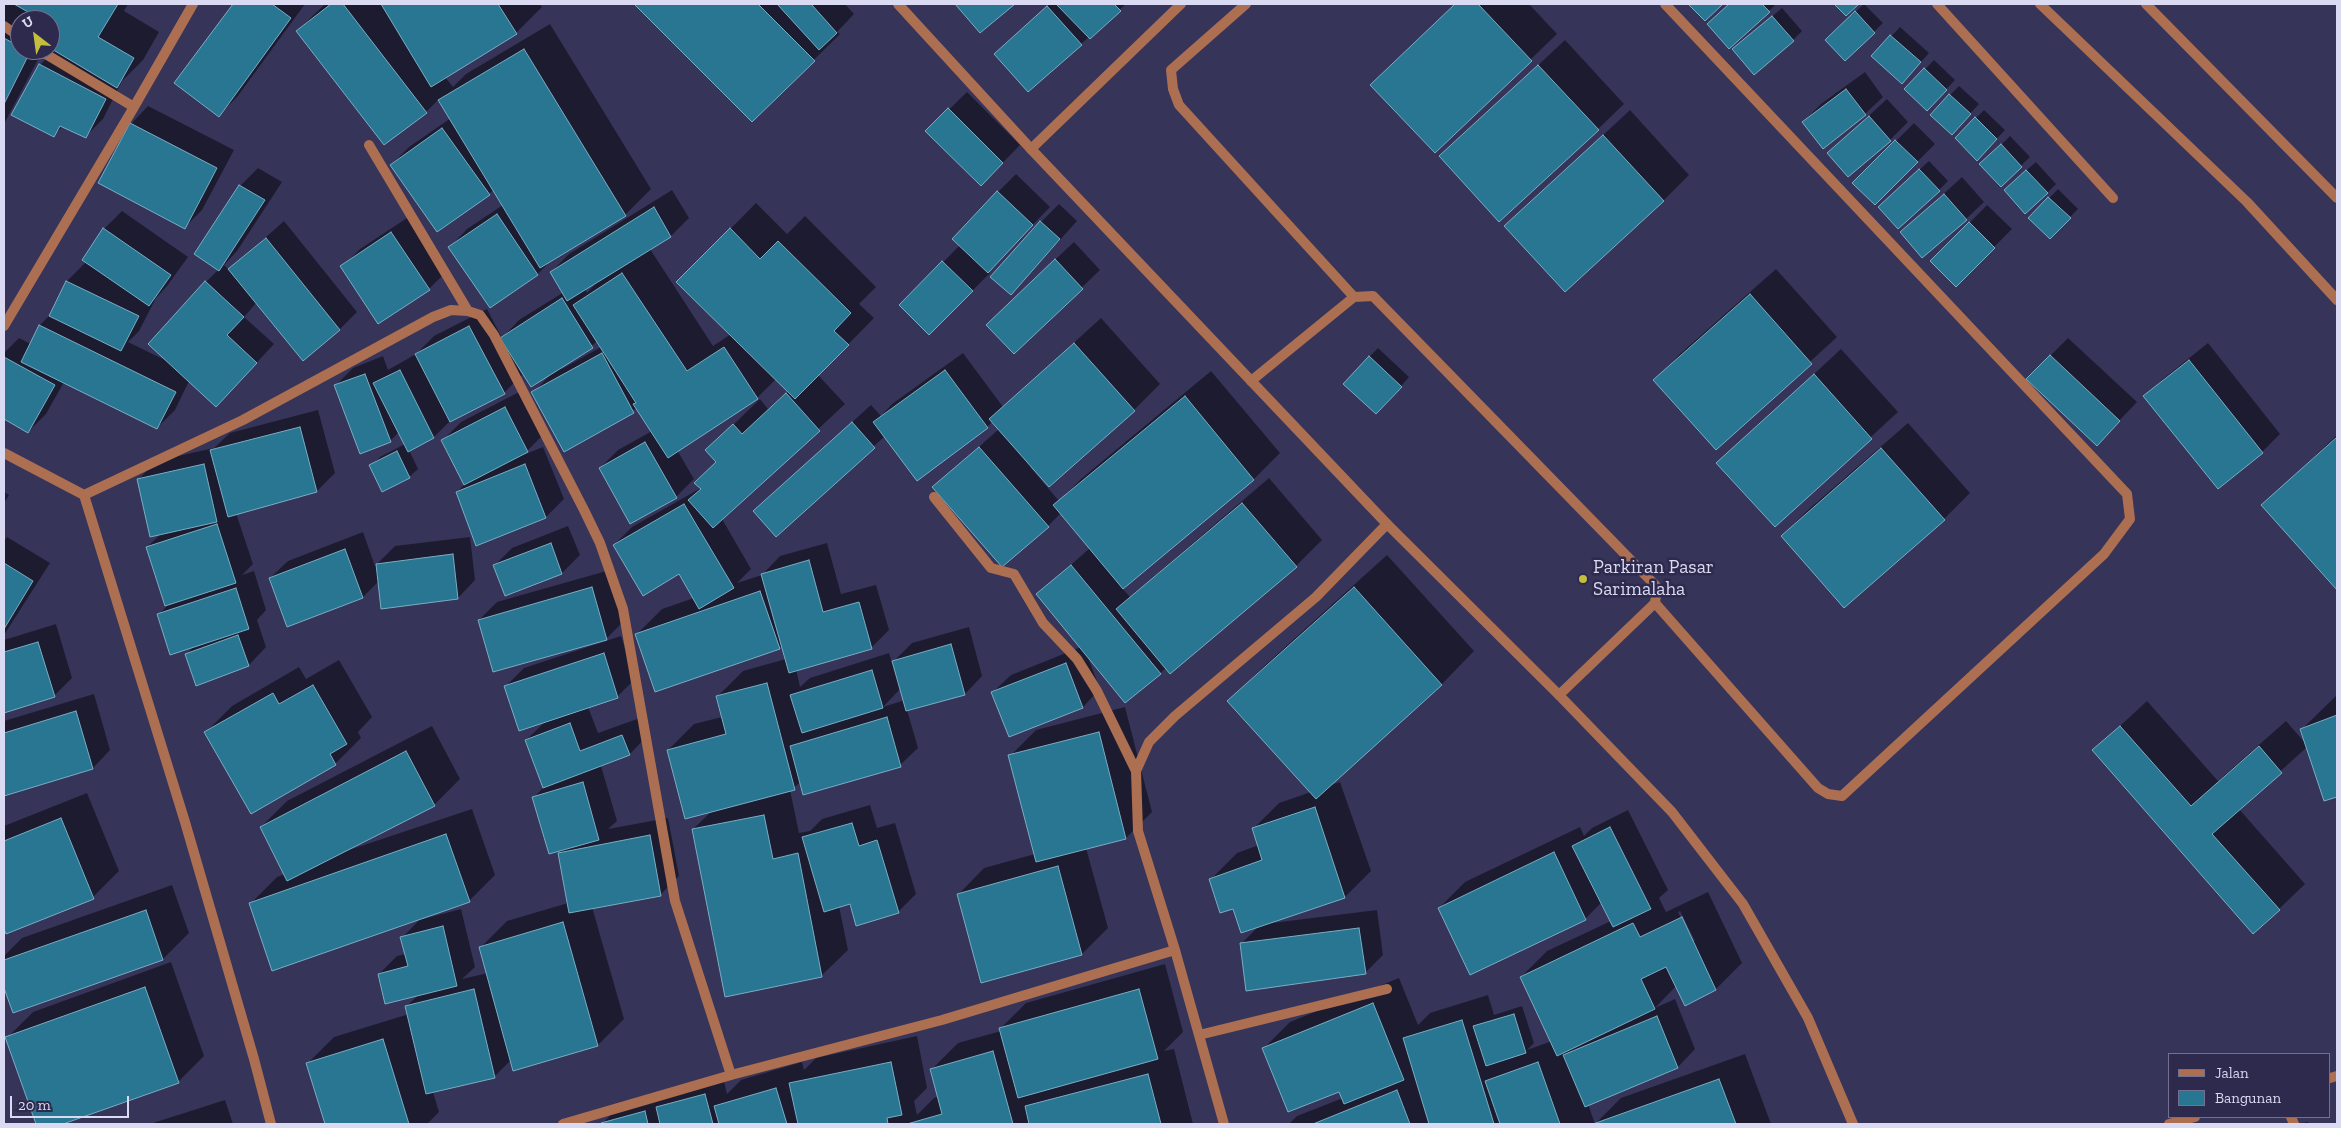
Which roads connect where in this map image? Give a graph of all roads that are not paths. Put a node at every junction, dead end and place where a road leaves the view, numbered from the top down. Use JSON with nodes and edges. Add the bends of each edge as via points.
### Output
{"nodes":[{"id":1,"x":193,"y":4,"type":"edge"},
{"id":2,"x":898,"y":4,"type":"edge"},
{"id":3,"x":1181,"y":4,"type":"edge"},
{"id":4,"x":1246,"y":4,"type":"edge"},
{"id":5,"x":1665,"y":4,"type":"edge"},
{"id":6,"x":1936,"y":4,"type":"edge"},
{"id":7,"x":2040,"y":4,"type":"edge"},
{"id":8,"x":2146,"y":4,"type":"edge"},
{"id":9,"x":55,"y":60,"type":"edge"},
{"id":10,"x":134,"y":107,"type":"junction"},
{"id":11,"x":369,"y":145,"type":"dead end"},
{"id":12,"x":1031,"y":149,"type":"junction"},
{"id":13,"x":2113,"y":198,"type":"dead end"},
{"id":14,"x":2337,"y":198,"type":"edge"},
{"id":15,"x":1354,"y":297,"type":"junction"},
{"id":16,"x":2337,"y":300,"type":"edge"},
{"id":17,"x":468,"y":311,"type":"junction"},
{"id":18,"x":4,"y":326,"type":"edge"},
{"id":19,"x":1251,"y":381,"type":"junction"},
{"id":20,"x":4,"y":453,"type":"edge"},
{"id":21,"x":84,"y":495,"type":"junction"},
{"id":22,"x":934,"y":497,"type":"dead end"},
{"id":23,"x":1387,"y":524,"type":"junction"},
{"id":24,"x":1655,"y":603,"type":"junction"},
{"id":25,"x":1558,"y":694,"type":"junction"},
{"id":26,"x":1136,"y":771,"type":"junction"},
{"id":27,"x":1175,"y":950,"type":"junction"},
{"id":28,"x":1387,"y":990,"type":"dead end"},
{"id":29,"x":1199,"y":1035,"type":"junction"},
{"id":30,"x":732,"y":1075,"type":"junction"},
{"id":31,"x":2192,"y":1118,"type":"edge"},
{"id":32,"x":271,"y":1124,"type":"edge"},
{"id":33,"x":563,"y":1124,"type":"edge"},
{"id":34,"x":1224,"y":1124,"type":"edge"},
{"id":35,"x":1853,"y":1124,"type":"edge"},
{"id":36,"x":2172,"y":1124,"type":"edge"}],
"edges":[{"from":1,"to":10,"type":"street"},
{"from":2,"to":12,"type":"street"},
{"from":3,"to":12,"type":"street"},
{"from":4,"to":15,"type":"street","via":[[1171,70],[1173,89],[1179,105]]},
{"from":5,"to":24,"type":"street","via":[[2127,494],[2130,519],[2104,554],[1842,796],[1828,794],[1818,788]]},
{"from":6,"to":13,"type":"street"},
{"from":7,"to":16,"type":"street","via":[[2247,202]]},
{"from":8,"to":14,"type":"street"},
{"from":9,"to":10,"type":"street"},
{"from":10,"to":18,"type":"street"},
{"from":11,"to":17,"type":"street"},
{"from":12,"to":19,"type":"street"},
{"from":15,"to":19,"type":"street"},
{"from":15,"to":24,"type":"street","via":[[1373,296],[1657,587]]},
{"from":17,"to":21,"type":"street","via":[[451,310],[433,317],[242,420]]},
{"from":17,"to":30,"type":"street","via":[[480,315],[494,335],[549,437],[600,543],[623,609],[675,901]]},
{"from":19,"to":23,"type":"street"},
{"from":20,"to":21,"type":"street"},
{"from":21,"to":32,"type":"street","via":[[185,822]]},
{"from":22,"to":26,"type":"street","via":[[990,568],[1014,574],[1043,623],[1077,659],[1097,691]]},
{"from":23,"to":25,"type":"street"},
{"from":23,"to":26,"type":"street","via":[[1316,597],[1175,716],[1149,742]]},
{"from":24,"to":25,"type":"street"},
{"from":25,"to":35,"type":"street","via":[[1672,812],[1743,904],[1808,1018]]},
{"from":26,"to":27,"type":"street","via":[[1138,831]]},
{"from":27,"to":29,"type":"street"},
{"from":27,"to":30,"type":"street","via":[[942,1020]]},
{"from":28,"to":29,"type":"street"},
{"from":29,"to":34,"type":"street"},
{"from":30,"to":33,"type":"street"},
{"from":31,"to":36,"type":"street"}]}
